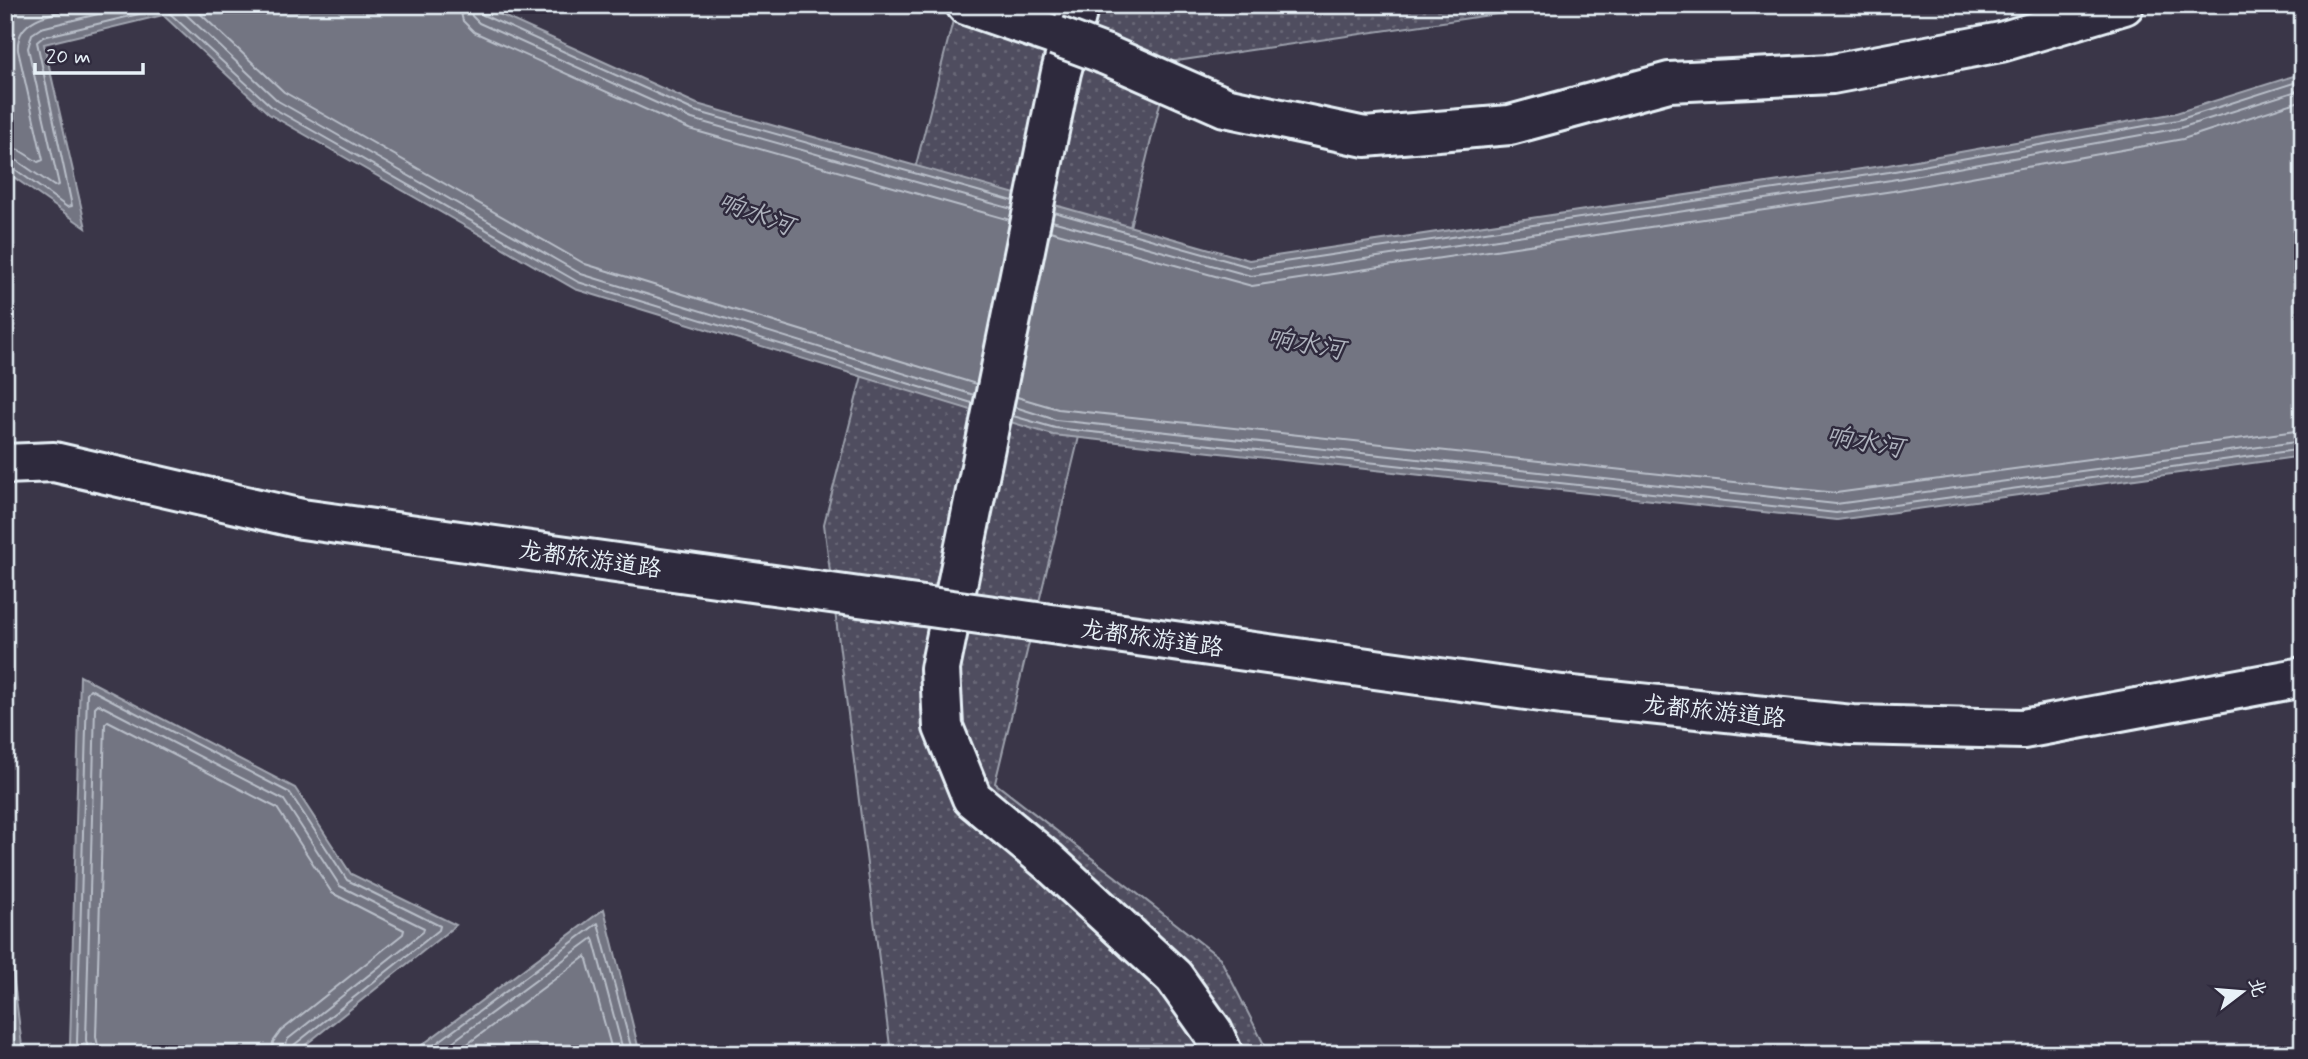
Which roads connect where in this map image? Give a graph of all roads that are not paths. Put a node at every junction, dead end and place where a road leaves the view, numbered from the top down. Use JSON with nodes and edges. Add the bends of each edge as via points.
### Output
{"nodes":[{"id":1,"x":967,"y":5,"type":"edge"},
{"id":2,"x":1079,"y":5,"type":"edge"},
{"id":3,"x":2124,"y":5,"type":"edge"},
{"id":4,"x":5,"y":464,"type":"edge"},
{"id":5,"x":2303,"y":677,"type":"edge"},
{"id":6,"x":1223,"y":1054,"type":"edge"}],
"edges":[{"from":1,"to":3,"type":"street","bridge":true,"via":[[1104,54],[1225,107],[1365,137],[1510,125],[1669,82],[1832,74],[2001,42]]},
{"from":2,"to":6,"type":"street","via":[[1061,72],[940,669],[943,727],[972,798],[1174,977]]},
{"from":4,"to":5,"type":"street","name":"龙都旅游道路","bridge":true,"via":[[54,461],[302,519],[1562,695],[1852,725],[2022,729]]}]}
